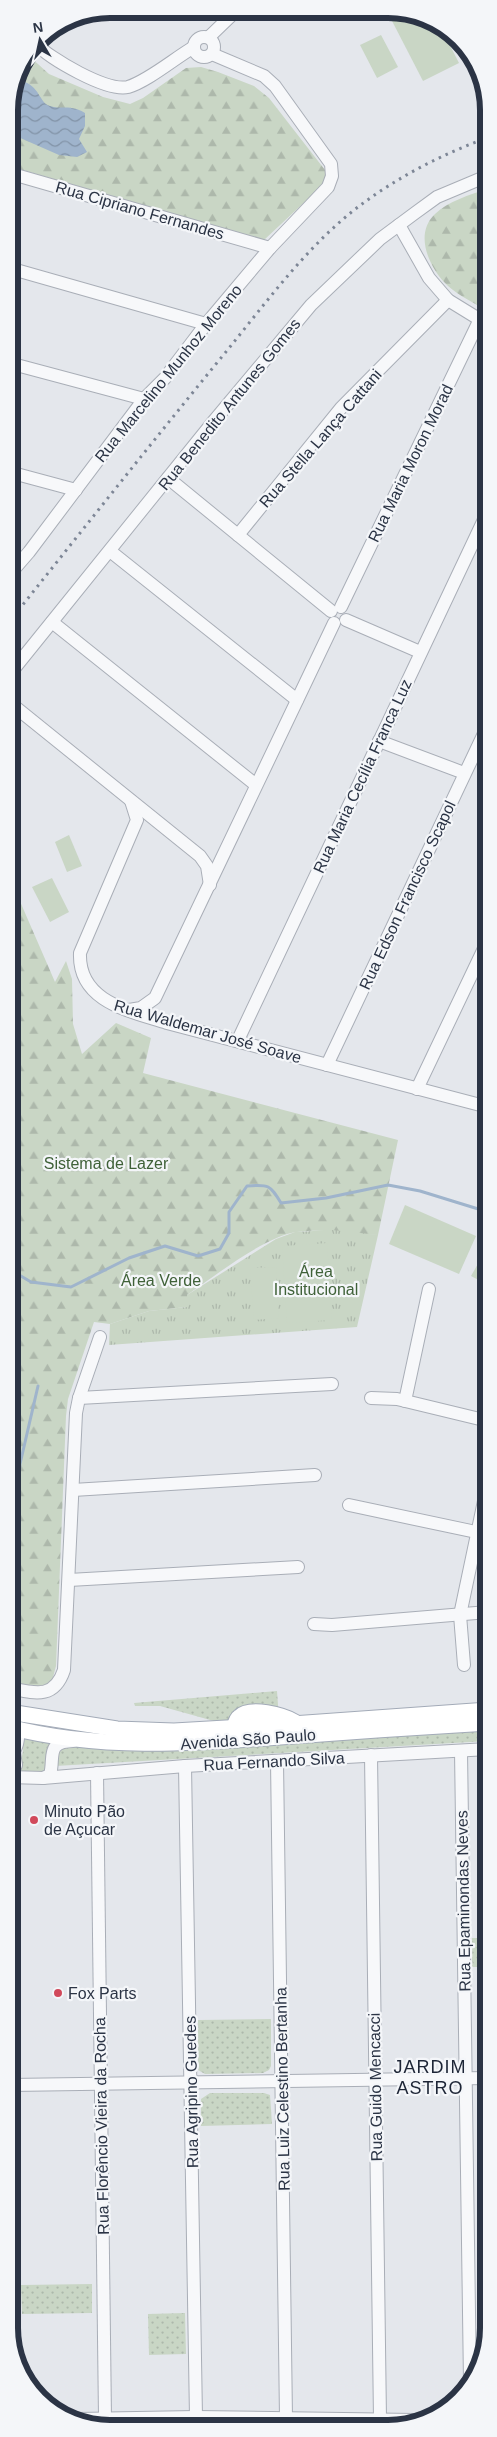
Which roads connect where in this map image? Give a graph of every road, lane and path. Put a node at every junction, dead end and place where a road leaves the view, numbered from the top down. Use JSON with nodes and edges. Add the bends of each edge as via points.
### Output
{"nodes":[{"id":1,"x":229,"y":18,"type":"edge"},
{"id":2,"x":209,"y":38,"type":"junction"},
{"id":3,"x":194,"y":46,"type":"junction"},
{"id":4,"x":41,"y":48,"type":"edge"},
{"id":5,"x":212,"y":54,"type":"junction"},
{"id":6,"x":18,"y":176,"type":"edge"},
{"id":7,"x":480,"y":179,"type":"edge"},
{"id":8,"x":399,"y":224,"type":"junction"},
{"id":9,"x":270,"y":248,"type":"junction"},
{"id":10,"x":18,"y":271,"type":"edge"},
{"id":11,"x":448,"y":300,"type":"junction"},
{"id":12,"x":480,"y":319,"type":"edge"},
{"id":13,"x":206,"y":324,"type":"junction"},
{"id":14,"x":480,"y":330,"type":"edge"},
{"id":15,"x":18,"y":365,"type":"edge"},
{"id":16,"x":144,"y":399,"type":"junction"},
{"id":17,"x":18,"y":474,"type":"edge"},
{"id":18,"x":168,"y":478,"type":"junction"},
{"id":19,"x":76,"y":490,"type":"junction"},
{"id":20,"x":480,"y":528,"type":"edge"},
{"id":21,"x":238,"y":535,"type":"junction"},
{"id":22,"x":110,"y":550,"type":"junction"},
{"id":23,"x":18,"y":562,"type":"edge"},
{"id":24,"x":338,"y":615,"type":"junction"},
{"id":25,"x":52,"y":622,"type":"junction"},
{"id":26,"x":420,"y":652,"type":"junction"},
{"id":27,"x":18,"y":665,"type":"edge"},
{"id":28,"x":297,"y":700,"type":"junction"},
{"id":29,"x":18,"y":709,"type":"edge"},
{"id":30,"x":379,"y":741,"type":"junction"},
{"id":31,"x":480,"y":742,"type":"edge"},
{"id":32,"x":464,"y":773,"type":"junction"},
{"id":33,"x":256,"y":784,"type":"junction"},
{"id":34,"x":132,"y":801,"type":"junction"},
{"id":35,"x":163,"y":826,"type":"junction"},
{"id":36,"x":131,"y":838,"type":"junction"},
{"id":37,"x":225,"y":853,"type":"junction"},
{"id":38,"x":200,"y":856,"type":"junction"},
{"id":39,"x":210,"y":885,"type":"junction"},
{"id":40,"x":480,"y":958,"type":"edge"},
{"id":41,"x":155,"y":998,"type":"junction"},
{"id":42,"x":127,"y":1010,"type":"junction"},
{"id":43,"x":167,"y":1022,"type":"junction"},
{"id":44,"x":238,"y":1040,"type":"junction"},
{"id":45,"x":327,"y":1066,"type":"junction"},
{"id":46,"x":417,"y":1089,"type":"junction"},
{"id":47,"x":480,"y":1105,"type":"edge"},
{"id":48,"x":429,"y":1288,"type":"dead end"},
{"id":49,"x":100,"y":1337,"type":"dead end"},
{"id":50,"x":332,"y":1384,"type":"dead end"},
{"id":51,"x":79,"y":1398,"type":"junction"},
{"id":52,"x":371,"y":1398,"type":"dead end"},
{"id":53,"x":405,"y":1401,"type":"junction"},
{"id":54,"x":479,"y":1419,"type":"edge"},
{"id":55,"x":315,"y":1475,"type":"dead end"},
{"id":56,"x":72,"y":1490,"type":"junction"},
{"id":57,"x":349,"y":1505,"type":"dead end"},
{"id":58,"x":479,"y":1518,"type":"edge"},
{"id":59,"x":476,"y":1532,"type":"junction"},
{"id":60,"x":298,"y":1568,"type":"dead end"},
{"id":61,"x":69,"y":1580,"type":"junction"},
{"id":62,"x":479,"y":1613,"type":"edge"},
{"id":63,"x":460,"y":1615,"type":"junction"},
{"id":64,"x":314,"y":1624,"type":"dead end"},
{"id":65,"x":464,"y":1665,"type":"dead end"},
{"id":66,"x":18,"y":1689,"type":"edge"},
{"id":67,"x":479,"y":1711,"type":"edge"},
{"id":68,"x":18,"y":1713,"type":"edge"},
{"id":69,"x":479,"y":1723,"type":"edge"},
{"id":70,"x":18,"y":1729,"type":"edge"},
{"id":71,"x":93,"y":1742,"type":"junction"},
{"id":72,"x":479,"y":1749,"type":"edge"},
{"id":73,"x":461,"y":1750,"type":"junction"},
{"id":74,"x":371,"y":1755,"type":"junction"},
{"id":75,"x":277,"y":1761,"type":"junction"},
{"id":76,"x":185,"y":1766,"type":"junction"},
{"id":77,"x":97,"y":1773,"type":"junction"},
{"id":78,"x":51,"y":1774,"type":"junction"},
{"id":79,"x":18,"y":1778,"type":"edge"},
{"id":80,"x":466,"y":2078,"type":"junction"},
{"id":81,"x":479,"y":2078,"type":"edge"},
{"id":82,"x":375,"y":2079,"type":"junction"},
{"id":83,"x":282,"y":2081,"type":"junction"},
{"id":84,"x":190,"y":2082,"type":"junction"},
{"id":85,"x":101,"y":2083,"type":"junction"},
{"id":86,"x":18,"y":2085,"type":"edge"},
{"id":87,"x":470,"y":2368,"type":"edge"},
{"id":88,"x":196,"y":2417,"type":"junction"},
{"id":89,"x":96,"y":2418,"type":"edge"},
{"id":90,"x":105,"y":2418,"type":"junction"},
{"id":91,"x":286,"y":2418,"type":"junction"},
{"id":92,"x":380,"y":2419,"type":"junction"},
{"id":93,"x":394,"y":2419,"type":"edge"}],
"edges":[{"from":1,"to":2,"type":"street"},
{"from":2,"to":3,"type":"street","via":[[198,38]]},
{"from":2,"to":5,"type":"street","via":[[215,46]]},
{"from":3,"to":4,"type":"street","via":[[138,83],[126,87],[110,86],[61,64]]},
{"from":3,"to":5,"type":"street","via":[[201,57]]},
{"from":5,"to":9,"type":"street","name":"Rua Marcelino Munhoz Moreno","via":[[264,76],[275,86],[331,164],[332,176],[328,187]]},
{"from":6,"to":9,"type":"street","name":"Rua Cipriano Fernandes"},
{"from":7,"to":8,"type":"street","name":"Rua Benedito Antunes Gomes","via":[[437,197]]},
{"from":8,"to":11,"type":"street","via":[[429,278]]},
{"from":8,"to":18,"type":"street","name":"Rua Benedito Antunes Gomes","via":[[311,305],[280,339]]},
{"from":9,"to":13,"type":"street","name":"Rua Marcelino Munhoz Moreno"},
{"from":10,"to":13,"type":"street"},
{"from":11,"to":12,"type":"street"},
{"from":11,"to":21,"type":"street","name":"Rua Stella Lança Cattani","via":[[341,408]]},
{"from":13,"to":16,"type":"street","name":"Rua Marcelino Munhoz Moreno","via":[[165,378]]},
{"from":14,"to":24,"type":"street","name":"Rua Maria Moron Morad"},
{"from":15,"to":16,"type":"street"},
{"from":16,"to":19,"type":"street","name":"Rua Marcelino Munhoz Moreno"},
{"from":17,"to":19,"type":"street"},
{"from":18,"to":21,"type":"street"},
{"from":18,"to":22,"type":"street","name":"Rua Benedito Antunes Gomes"},
{"from":19,"to":23,"type":"street","name":"Rua Marcelino Munhoz Moreno"},
{"from":20,"to":26,"type":"street","name":"Rua Maria Cecília Franca Luz"},
{"from":21,"to":24,"type":"street"},
{"from":22,"to":25,"type":"street","name":"Rua Benedito Antunes Gomes"},
{"from":22,"to":28,"type":"street"},
{"from":24,"to":26,"type":"street"},
{"from":24,"to":28,"type":"street","name":"Rua Maria Moron Morad"},
{"from":25,"to":27,"type":"street","name":"Rua Benedito Antunes Gomes"},
{"from":25,"to":33,"type":"street"},
{"from":26,"to":30,"type":"street","name":"Rua Maria Cecília Franca Luz"},
{"from":28,"to":33,"type":"street","name":"Rua Maria Moron Morad"},
{"from":29,"to":34,"type":"street"},
{"from":30,"to":32,"type":"street"},
{"from":30,"to":44,"type":"street","name":"Rua Maria Cecília Franca Luz"},
{"from":31,"to":32,"type":"street","name":"Rua Edson Francisco Scapol"},
{"from":32,"to":45,"type":"street","name":"Rua Edson Francisco Scapol"},
{"from":33,"to":37,"type":"street","name":"Rua Maria Moron Morad"},
{"from":34,"to":35,"type":"street"},
{"from":34,"to":36,"type":"street","name":"Rua Waldemar José Soave","via":[[137,820]]},
{"from":35,"to":36,"type":"street","via":[[141,828]]},
{"from":35,"to":38,"type":"street"},
{"from":36,"to":42,"type":"street","name":"Rua Waldemar José Soave","via":[[83,942],[80,961],[98,998]]},
{"from":37,"to":38,"type":"street","via":[[211,858]]},
{"from":37,"to":39,"type":"street","name":"Rua Maria Moron Morad"},
{"from":38,"to":39,"type":"street","via":[[207,866]]},
{"from":39,"to":41,"type":"street","name":"Rua Maria Moron Morad"},
{"from":40,"to":46,"type":"street"},
{"from":41,"to":42,"type":"street","via":[[141,1008]]},
{"from":41,"to":43,"type":"street"},
{"from":42,"to":43,"type":"street","name":"Rua Waldemar José Soave"},
{"from":43,"to":44,"type":"street","name":"Rua Waldemar José Soave"},
{"from":44,"to":45,"type":"street","name":"Rua Waldemar José Soave"},
{"from":45,"to":46,"type":"street","name":"Rua Waldemar José Soave"},
{"from":46,"to":47,"type":"street","name":"Rua Waldemar José Soave"},
{"from":48,"to":53,"type":"street"},
{"from":49,"to":51,"type":"street"},
{"from":50,"to":51,"type":"street"},
{"from":51,"to":56,"type":"street"},
{"from":52,"to":53,"type":"street"},
{"from":53,"to":54,"type":"street"},
{"from":55,"to":56,"type":"street"},
{"from":56,"to":61,"type":"street"},
{"from":57,"to":59,"type":"street"},
{"from":58,"to":59,"type":"street"},
{"from":59,"to":63,"type":"street"},
{"from":60,"to":61,"type":"street"},
{"from":61,"to":66,"type":"street","via":[[64,1670],[57,1684],[48,1692]]},
{"from":62,"to":63,"type":"street"},
{"from":63,"to":64,"type":"street"},
{"from":63,"to":65,"type":"street"},
{"from":67,"to":68,"type":"main road","name":"Avenida São Paulo","via":[[174,1730],[117,1729]]},
{"from":69,"to":71,"type":"main road","name":"Avenida São Paulo","via":[[220,1742]]},
{"from":70,"to":71,"type":"main road","name":"Avenida São Paulo"},
{"from":71,"to":78,"type":"street","via":[[66,1741],[58,1744],[51,1756]]},
{"from":72,"to":73,"type":"street","name":"Rua Fernando Silva"},
{"from":73,"to":74,"type":"street","name":"Rua Fernando Silva"},
{"from":73,"to":80,"type":"street","name":"Rua Epaminondas Neves"},
{"from":74,"to":75,"type":"street","name":"Rua Fernando Silva"},
{"from":74,"to":82,"type":"street","name":"Rua Guido Mencacci"},
{"from":75,"to":76,"type":"street","name":"Rua Fernando Silva"},
{"from":75,"to":83,"type":"street","name":"Rua Luiz Celestino Bertanha"},
{"from":76,"to":77,"type":"street","name":"Rua Fernando Silva"},
{"from":76,"to":84,"type":"street","name":"Rua Agripino Guedes"},
{"from":77,"to":78,"type":"street","name":"Rua Fernando Silva"},
{"from":77,"to":85,"type":"street","name":"Rua Florêncio Vieira da Rocha"},
{"from":78,"to":79,"type":"street","name":"Rua Fernando Silva"},
{"from":80,"to":81,"type":"street"},
{"from":80,"to":82,"type":"street"},
{"from":80,"to":87,"type":"street","name":"Rua Epaminondas Neves"},
{"from":82,"to":83,"type":"street"},
{"from":82,"to":92,"type":"street","name":"Rua Guido Mencacci"},
{"from":83,"to":84,"type":"street"},
{"from":83,"to":91,"type":"street","name":"Rua Luiz Celestino Bertanha"},
{"from":84,"to":85,"type":"street"},
{"from":84,"to":88,"type":"street","name":"Rua Agripino Guedes"},
{"from":85,"to":86,"type":"street"},
{"from":85,"to":90,"type":"street","name":"Rua Florêncio Vieira da Rocha"},
{"from":88,"to":90,"type":"street"},
{"from":88,"to":91,"type":"street"},
{"from":89,"to":90,"type":"street"},
{"from":91,"to":92,"type":"street"},
{"from":92,"to":93,"type":"street"}]}
